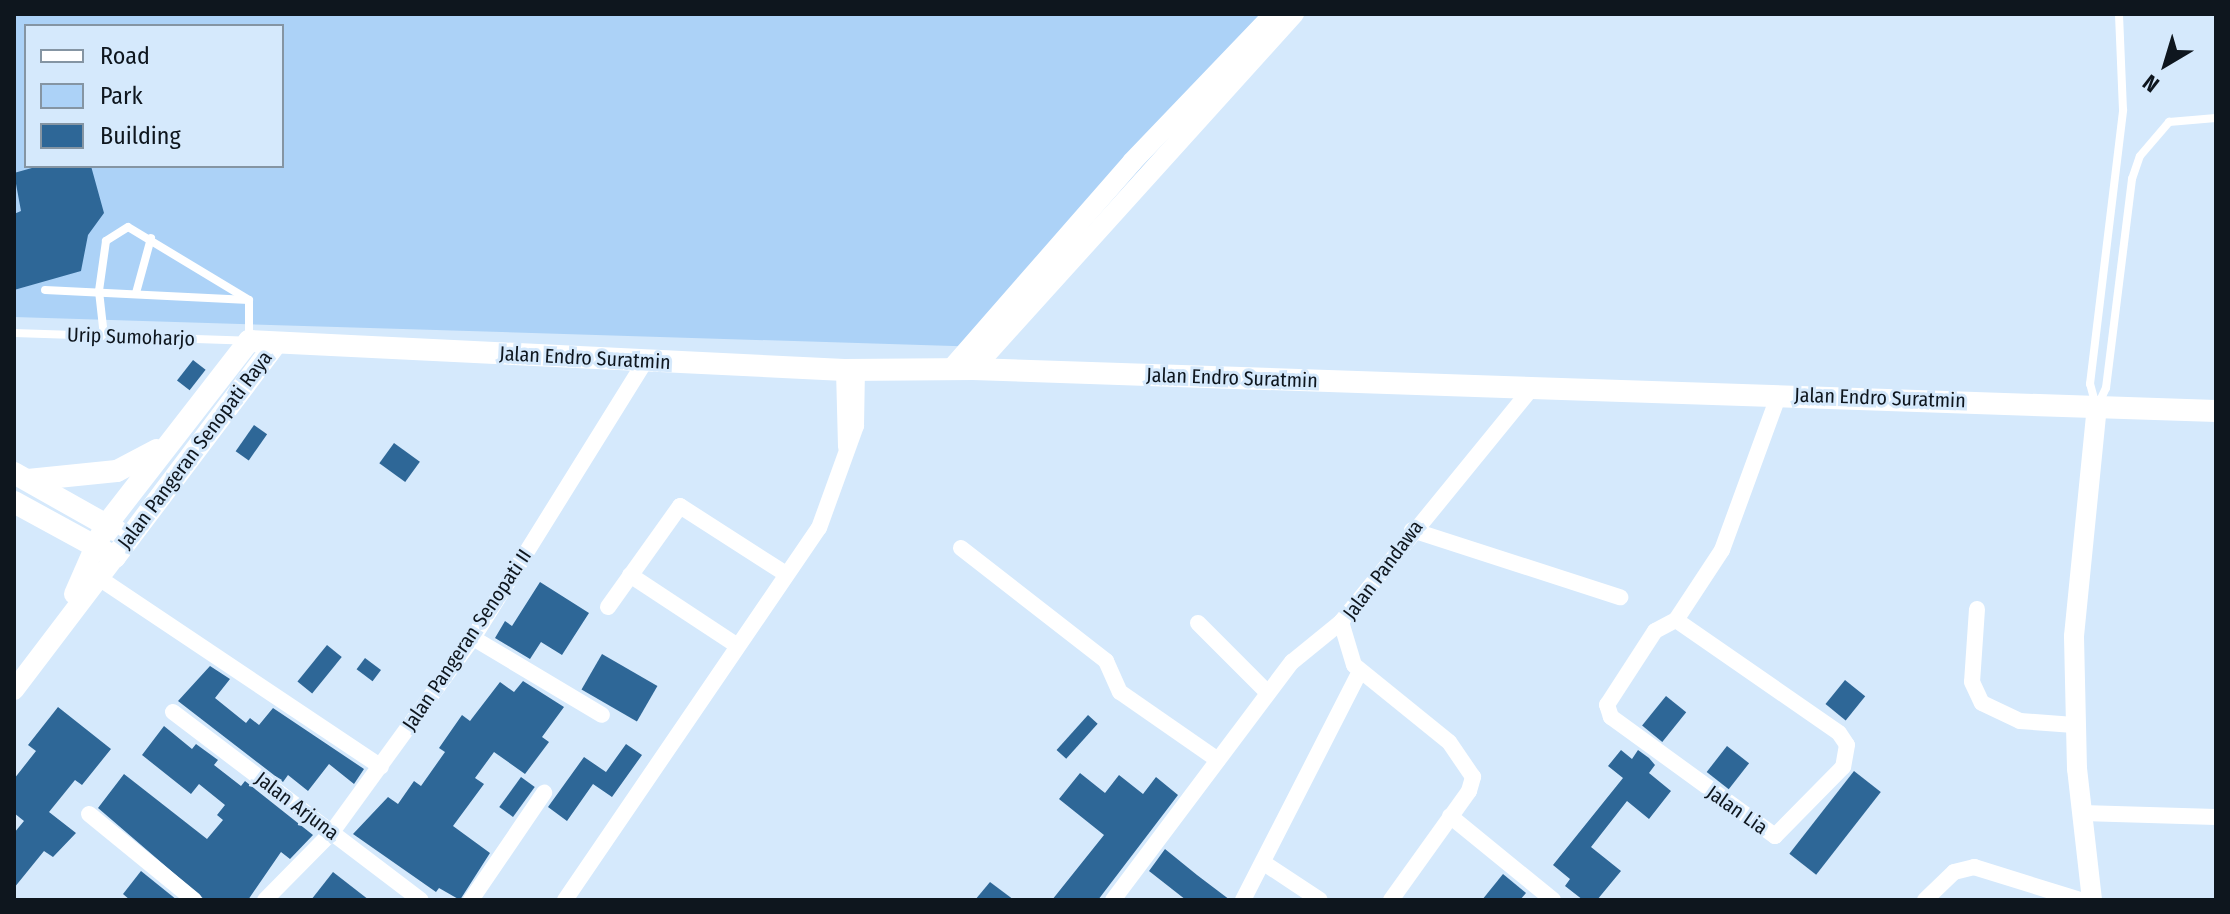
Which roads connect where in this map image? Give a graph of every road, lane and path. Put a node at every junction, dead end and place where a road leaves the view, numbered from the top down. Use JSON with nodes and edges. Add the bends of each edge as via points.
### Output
{"nodes":[{"id":1,"x":1274,"y":14,"type":"edge"},
{"id":2,"x":1294,"y":14,"type":"edge"},
{"id":3,"x":2119,"y":14,"type":"edge"},
{"id":4,"x":2216,"y":118,"type":"edge"},
{"id":5,"x":151,"y":238,"type":"junction"},
{"id":6,"x":45,"y":290,"type":"dead end"},
{"id":7,"x":99,"y":291,"type":"junction"},
{"id":8,"x":136,"y":293,"type":"junction"},
{"id":9,"x":249,"y":300,"type":"junction"},
{"id":10,"x":14,"y":333,"type":"edge"},
{"id":11,"x":104,"y":336,"type":"junction"},
{"id":12,"x":249,"y":341,"type":"junction"},
{"id":13,"x":276,"y":343,"type":"junction"},
{"id":14,"x":645,"y":362,"type":"junction"},
{"id":15,"x":962,"y":369,"type":"junction"},
{"id":16,"x":850,"y":370,"type":"junction"},
{"id":17,"x":1531,"y":389,"type":"junction"},
{"id":18,"x":1779,"y":394,"type":"junction"},
{"id":19,"x":2097,"y":407,"type":"junction"},
{"id":20,"x":2216,"y":411,"type":"edge"},
{"id":21,"x":172,"y":441,"type":"junction"},
{"id":22,"x":21,"y":476,"type":"edge"},
{"id":23,"x":14,"y":502,"type":"edge"},
{"id":24,"x":107,"y":524,"type":"junction"},
{"id":25,"x":1412,"y":530,"type":"junction"},
{"id":26,"x":129,"y":539,"type":"junction"},
{"id":27,"x":961,"y":548,"type":"dead end"},
{"id":28,"x":106,"y":550,"type":"junction"},
{"id":29,"x":92,"y":574,"type":"junction"},
{"id":30,"x":786,"y":574,"type":"junction"},
{"id":31,"x":630,"y":575,"type":"junction"},
{"id":32,"x":1620,"y":597,"type":"dead end"},
{"id":33,"x":608,"y":607,"type":"dead end"},
{"id":34,"x":1977,"y":609,"type":"dead end"},
{"id":35,"x":1676,"y":620,"type":"junction"},
{"id":36,"x":1341,"y":622,"type":"junction"},
{"id":37,"x":1198,"y":623,"type":"dead end"},
{"id":38,"x":473,"y":638,"type":"junction"},
{"id":39,"x":736,"y":645,"type":"junction"},
{"id":40,"x":1360,"y":671,"type":"junction"},
{"id":41,"x":14,"y":675,"type":"edge"},
{"id":42,"x":14,"y":690,"type":"edge"},
{"id":43,"x":1268,"y":693,"type":"junction"},
{"id":44,"x":173,"y":712,"type":"dead end"},
{"id":45,"x":602,"y":715,"type":"dead end"},
{"id":46,"x":2074,"y":725,"type":"junction"},
{"id":47,"x":1218,"y":760,"type":"junction"},
{"id":48,"x":381,"y":767,"type":"junction"},
{"id":49,"x":544,"y":793,"type":"dead end"},
{"id":50,"x":2082,"y":813,"type":"junction"},
{"id":51,"x":89,"y":814,"type":"dead end"},
{"id":52,"x":1450,"y":816,"type":"junction"},
{"id":53,"x":2216,"y":817,"type":"edge"},
{"id":54,"x":332,"y":832,"type":"junction"},
{"id":55,"x":1264,"y":863,"type":"junction"},
{"id":56,"x":194,"y":900,"type":"edge"},
{"id":57,"x":265,"y":900,"type":"edge"},
{"id":58,"x":421,"y":900,"type":"edge"},
{"id":59,"x":471,"y":900,"type":"edge"},
{"id":60,"x":565,"y":900,"type":"edge"},
{"id":61,"x":1113,"y":900,"type":"edge"},
{"id":62,"x":1243,"y":900,"type":"edge"},
{"id":63,"x":1320,"y":900,"type":"edge"},
{"id":64,"x":1391,"y":900,"type":"edge"},
{"id":65,"x":1553,"y":900,"type":"edge"},
{"id":66,"x":1925,"y":900,"type":"edge"},
{"id":67,"x":2080,"y":900,"type":"edge"},
{"id":68,"x":2092,"y":900,"type":"edge"}],
"edges":[{"from":1,"to":15,"type":"street","via":[[1132,162]]},
{"from":2,"to":15,"type":"street"},
{"from":3,"to":19,"type":"lane","via":[[2123,110],[2090,384]]},
{"from":4,"to":19,"type":"lane","via":[[2169,122],[2140,156],[2132,179],[2106,388]]},
{"from":5,"to":7,"type":"lane","via":[[128,227],[106,241]]},
{"from":5,"to":8,"type":"lane"},
{"from":5,"to":9,"type":"lane"},
{"from":6,"to":7,"type":"lane"},
{"from":7,"to":8,"type":"lane"},
{"from":7,"to":11,"type":"lane"},
{"from":8,"to":9,"type":"lane"},
{"from":9,"to":12,"type":"lane"},
{"from":10,"to":11,"type":"lane","name":"Urip Sumoharjo"},
{"from":11,"to":12,"type":"lane","name":"Urip Sumoharjo"},
{"from":12,"to":13,"type":"main road","name":"Jalan Endro Suratmin"},
{"from":12,"to":21,"type":"main road","name":"Jalan Pangeran Senopati Raya"},
{"from":13,"to":14,"type":"main road","name":"Jalan Endro Suratmin"},
{"from":13,"to":26,"type":"main road","name":"Jalan Pangeran Senopati Raya"},
{"from":14,"to":16,"type":"main road","name":"Jalan Endro Suratmin"},
{"from":14,"to":38,"type":"street","name":"Jalan Pangeran Senopati II"},
{"from":15,"to":16,"type":"main road","name":"Jalan Endro Suratmin"},
{"from":15,"to":17,"type":"main road","name":"Jalan Endro Suratmin"},
{"from":16,"to":30,"type":"street","via":[[846,452],[819,528]]},
{"from":17,"to":18,"type":"main road","name":"Jalan Endro Suratmin"},
{"from":17,"to":25,"type":"street","name":"Jalan Pandawa"},
{"from":18,"to":19,"type":"main road","name":"Jalan Endro Suratmin"},
{"from":18,"to":35,"type":"street","name":"Jalan Lia","via":[[1722,550]]},
{"from":19,"to":20,"type":"main road","name":"Jalan Endro Suratmin"},
{"from":19,"to":46,"type":"street","via":[[2074,636]]},
{"from":21,"to":22,"type":"main road","via":[[117,471]]},
{"from":21,"to":24,"type":"main road","name":"Jalan Pangeran Senopati Raya"},
{"from":22,"to":24,"type":"main road"},
{"from":23,"to":28,"type":"main road"},
{"from":24,"to":26,"type":"main road"},
{"from":24,"to":28,"type":"main road","name":"Jalan Pangeran Senopati Raya"},
{"from":25,"to":32,"type":"street"},
{"from":25,"to":36,"type":"street","name":"Jalan Pandawa"},
{"from":26,"to":28,"type":"main road","name":"Jalan Pangeran Senopati Raya"},
{"from":27,"to":47,"type":"street","via":[[1106,661],[1120,692]]},
{"from":28,"to":29,"type":"street"},
{"from":29,"to":41,"type":"street"},
{"from":29,"to":42,"type":"street"},
{"from":29,"to":48,"type":"street"},
{"from":30,"to":31,"type":"street","via":[[680,506]]},
{"from":30,"to":39,"type":"street"},
{"from":31,"to":33,"type":"street"},
{"from":31,"to":39,"type":"street"},
{"from":34,"to":46,"type":"street","via":[[1972,682],[1982,703],[2020,721]]},
{"from":35,"to":35,"type":"street","name":"Jalan Lia","via":[[1839,733],[1847,745],[1843,767],[1775,836],[1607,711],[1655,631]]},
{"from":36,"to":40,"type":"street","name":"Jalan Pandawa","via":[[1347,651]]},
{"from":36,"to":43,"type":"street","via":[[1292,662]]},
{"from":37,"to":43,"type":"street"},
{"from":38,"to":45,"type":"street"},
{"from":38,"to":48,"type":"street","name":"Jalan Pangeran Senopati II"},
{"from":39,"to":60,"type":"street"},
{"from":40,"to":52,"type":"street","name":"Jalan Pandawa","via":[[1449,742],[1470,768],[1473,785]]},
{"from":40,"to":55,"type":"street"},
{"from":43,"to":47,"type":"street"},
{"from":44,"to":54,"type":"street","name":"Jalan Arjuna"},
{"from":46,"to":50,"type":"street"},
{"from":47,"to":61,"type":"street"},
{"from":48,"to":54,"type":"street","name":"Jalan Pangeran Senopati II"},
{"from":49,"to":59,"type":"street"},
{"from":50,"to":53,"type":"street"},
{"from":50,"to":68,"type":"street"},
{"from":51,"to":56,"type":"street"},
{"from":52,"to":64,"type":"street","name":"Jalan Pandawa"},
{"from":52,"to":65,"type":"street"},
{"from":54,"to":57,"type":"street","name":"Jalan Pangeran Senopati II"},
{"from":54,"to":58,"type":"street","name":"Jalan Arjuna"},
{"from":55,"to":62,"type":"street"},
{"from":55,"to":63,"type":"street"},
{"from":66,"to":67,"type":"street","via":[[1954,872],[1974,867]]}]}
